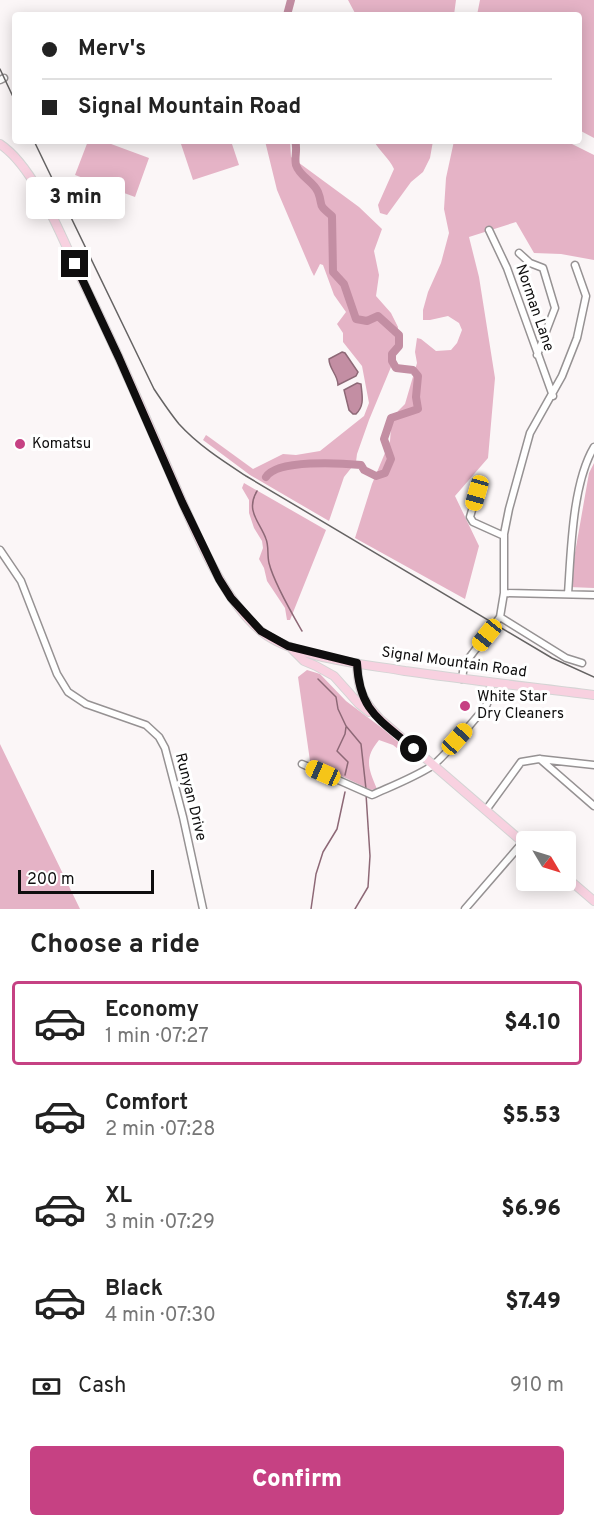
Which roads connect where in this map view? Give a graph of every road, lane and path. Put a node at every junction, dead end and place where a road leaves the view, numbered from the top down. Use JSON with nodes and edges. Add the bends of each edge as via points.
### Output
{"nodes":[{"id":1,"x":0,"y":144,"type":"edge"},
{"id":2,"x":489,"y":230,"type":"dead end"},
{"id":3,"x":519,"y":253,"type":"dead end"},
{"id":4,"x":575,"y":265,"type":"dead end"},
{"id":5,"x":586,"y":296,"type":"junction"},
{"id":6,"x":594,"y":296,"type":"edge"},
{"id":7,"x":537,"y":355,"type":"junction"},
{"id":8,"x":553,"y":396,"type":"junction"},
{"id":9,"x":594,"y":447,"type":"edge"},
{"id":10,"x":477,"y":493,"type":"dead end"},
{"id":11,"x":504,"y":536,"type":"junction"},
{"id":12,"x":0,"y":550,"type":"edge"},
{"id":13,"x":504,"y":594,"type":"junction"},
{"id":14,"x":568,"y":594,"type":"junction"},
{"id":15,"x":594,"y":595,"type":"edge"},
{"id":16,"x":500,"y":617,"type":"junction"},
{"id":17,"x":291,"y":647,"type":"junction"},
{"id":18,"x":357,"y":663,"type":"junction"},
{"id":19,"x":582,"y":663,"type":"dead end"},
{"id":20,"x":462,"y":679,"type":"junction"},
{"id":21,"x":491,"y":683,"type":"junction"},
{"id":22,"x":594,"y":694,"type":"edge"},
{"id":23,"x":380,"y":719,"type":"junction"},
{"id":24,"x":539,"y":759,"type":"junction"},
{"id":25,"x":302,"y":764,"type":"dead end"},
{"id":26,"x":434,"y":765,"type":"junction"},
{"id":27,"x":594,"y":765,"type":"edge"},
{"id":28,"x":594,"y":806,"type":"edge"},
{"id":29,"x":486,"y":810,"type":"junction"},
{"id":30,"x":516,"y":835,"type":"edge"},
{"id":31,"x":516,"y":853,"type":"edge"},
{"id":32,"x":576,"y":884,"type":"edge"},
{"id":33,"x":593,"y":896,"type":"edge"},
{"id":34,"x":203,"y":909,"type":"edge"},
{"id":35,"x":465,"y":909,"type":"edge"}],
"edges":[{"from":1,"to":17,"type":"main road","name":"Signal Mountain Road","via":[[24,167],[43,198],[219,579],[261,631]]},
{"from":2,"to":7,"type":"street","name":"Norman Lane","via":[[507,268]]},
{"from":3,"to":7,"type":"street","via":[[543,268],[555,308]]},
{"from":4,"to":5,"type":"street"},
{"from":5,"to":6,"type":"street"},
{"from":5,"to":8,"type":"street","via":[[577,338]]},
{"from":7,"to":8,"type":"street","name":"Norman Lane"},
{"from":8,"to":11,"type":"street","via":[[530,433]]},
{"from":9,"to":14,"type":"street","via":[[573,522]]},
{"from":10,"to":11,"type":"street","via":[[470,517],[473,522]]},
{"from":11,"to":13,"type":"street"},
{"from":12,"to":34,"type":"street","name":"Runyan Drive","via":[[21,581],[57,674],[68,692],[86,704],[146,725],[159,737],[183,817]]},
{"from":13,"to":14,"type":"street"},
{"from":13,"to":16,"type":"street"},
{"from":14,"to":15,"type":"street"},
{"from":16,"to":19,"type":"street"},
{"from":16,"to":20,"type":"street","via":[[464,665]]},
{"from":17,"to":18,"type":"main road","name":"Signal Mountain Road"},
{"from":17,"to":23,"type":"main road","via":[[304,661],[334,676],[359,704]]},
{"from":18,"to":20,"type":"main road","name":"Signal Mountain Road"},
{"from":18,"to":23,"type":"main road","via":[[363,699]]},
{"from":20,"to":21,"type":"main road","name":"Signal Mountain Road"},
{"from":21,"to":22,"type":"main road","name":"Signal Mountain Road"},
{"from":21,"to":26,"type":"street","via":[[483,710]]},
{"from":23,"to":26,"type":"main road"},
{"from":24,"to":27,"type":"street"},
{"from":24,"to":28,"type":"street"},
{"from":24,"to":29,"type":"street","via":[[521,762]]},
{"from":25,"to":26,"type":"street","via":[[372,795]]},
{"from":26,"to":29,"type":"main road"},
{"from":29,"to":30,"type":"main road"},
{"from":31,"to":35,"type":"street"},
{"from":32,"to":33,"type":"main road"}]}
